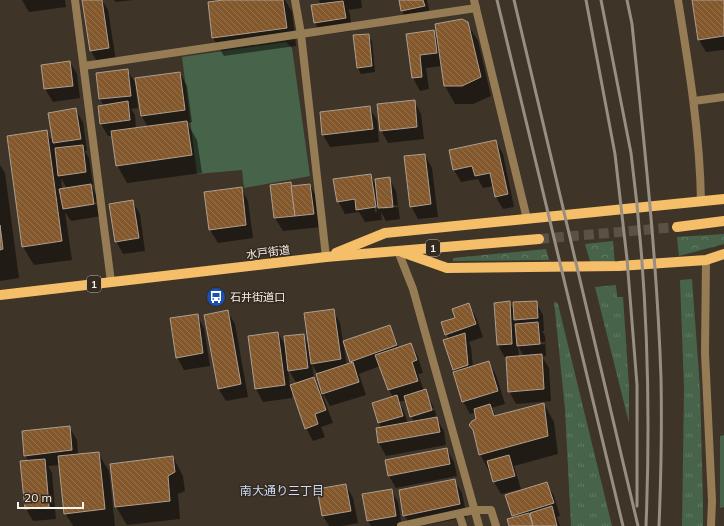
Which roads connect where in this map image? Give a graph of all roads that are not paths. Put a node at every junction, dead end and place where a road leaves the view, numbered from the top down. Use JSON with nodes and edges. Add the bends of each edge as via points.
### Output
{"nodes":[{"id":1,"x":75,"y":0,"type":"edge"},
{"id":2,"x":295,"y":0,"type":"edge"},
{"id":3,"x":678,"y":0,"type":"edge"},
{"id":4,"x":475,"y":4,"type":"edge"},
{"id":5,"x":301,"y":34,"type":"junction"},
{"id":6,"x":84,"y":66,"type":"junction"},
{"id":7,"x":724,"y":97,"type":"edge"},
{"id":8,"x":694,"y":101,"type":"junction"},
{"id":9,"x":724,"y":199,"type":"edge"},
{"id":10,"x":700,"y":202,"type":"junction"},
{"id":11,"x":527,"y":219,"type":"junction"},
{"id":12,"x":724,"y":221,"type":"edge"},
{"id":13,"x":677,"y":227,"type":"tunnel mouth"},
{"id":14,"x":539,"y":239,"type":"tunnel mouth"},
{"id":15,"x":398,"y":251,"type":"junction"},
{"id":16,"x":724,"y":254,"type":"edge"},
{"id":17,"x":326,"y":257,"type":"junction"},
{"id":18,"x":706,"y":260,"type":"junction"},
{"id":19,"x":111,"y":282,"type":"junction"},
{"id":20,"x":0,"y":295,"type":"edge"},
{"id":21,"x":474,"y":510,"type":"junction"},
{"id":22,"x":459,"y":514,"type":"junction"},
{"id":23,"x":401,"y":526,"type":"edge"},
{"id":24,"x":463,"y":526,"type":"edge"},
{"id":25,"x":479,"y":526,"type":"edge"},
{"id":26,"x":496,"y":526,"type":"edge"},
{"id":27,"x":711,"y":526,"type":"edge"}],
"edges":[{"from":1,"to":6,"type":"street"},
{"from":2,"to":5,"type":"street"},
{"from":3,"to":8,"type":"street"},
{"from":4,"to":5,"type":"street"},
{"from":4,"to":11,"type":"street"},
{"from":5,"to":6,"type":"street"},
{"from":5,"to":17,"type":"street"},
{"from":6,"to":19,"type":"street"},
{"from":7,"to":8,"type":"street"},
{"from":8,"to":10,"type":"street"},
{"from":9,"to":10,"type":"main road"},
{"from":10,"to":11,"type":"main road"},
{"from":11,"to":17,"type":"main road","via":[[385,233]]},
{"from":12,"to":13,"type":"main road"},
{"from":14,"to":15,"type":"main road","name":"水戸街道","number":"1"},
{"from":15,"to":17,"type":"main road","name":"水戸街道","number":"1"},
{"from":15,"to":18,"type":"main road","via":[[447,268],[619,266]]},
{"from":15,"to":21,"type":"street","via":[[413,289]]},
{"from":16,"to":18,"type":"main road"},
{"from":17,"to":19,"type":"main road","name":"水戸街道","number":"1"},
{"from":18,"to":27,"type":"street","via":[[705,353]]},
{"from":19,"to":20,"type":"main road","name":"水戸街道","number":"1"},
{"from":21,"to":22,"type":"street"},
{"from":21,"to":25,"type":"street"},
{"from":21,"to":26,"type":"street","via":[[491,510]]},
{"from":22,"to":23,"type":"street"},
{"from":22,"to":24,"type":"street"}]}
